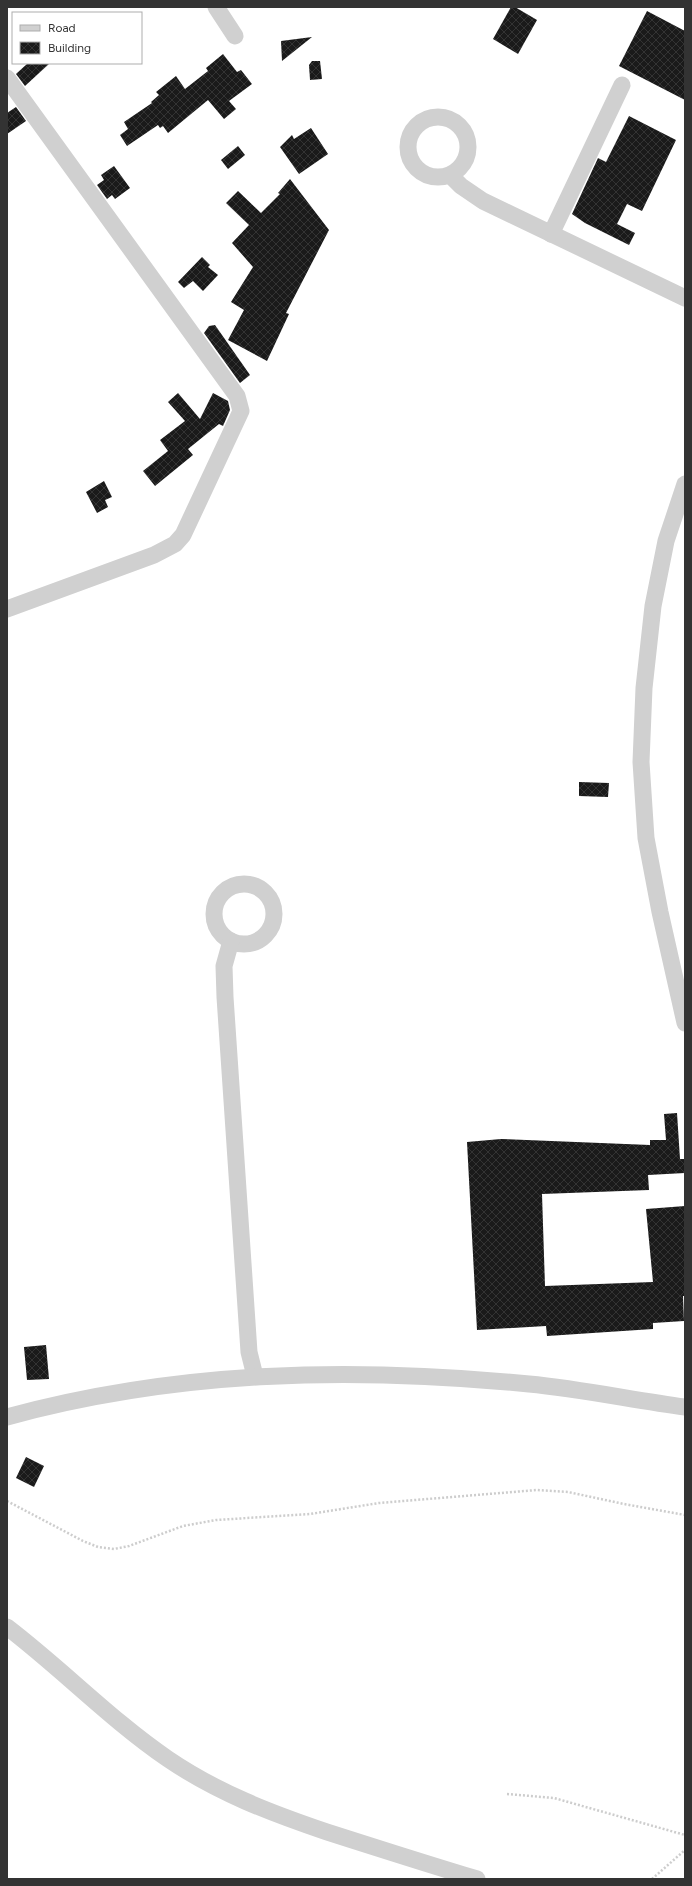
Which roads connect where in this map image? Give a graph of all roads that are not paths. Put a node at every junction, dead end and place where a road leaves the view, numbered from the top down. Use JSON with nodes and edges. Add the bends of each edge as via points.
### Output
{"nodes":[{"id":1,"x":216,"y":7,"type":"edge"},
{"id":2,"x":235,"y":36,"type":"dead end"},
{"id":3,"x":7,"y":78,"type":"edge"},
{"id":4,"x":622,"y":85,"type":"dead end"},
{"id":5,"x":450,"y":175,"type":"dead end"},
{"id":6,"x":551,"y":234,"type":"junction"},
{"id":7,"x":685,"y":298,"type":"edge"},
{"id":8,"x":685,"y":484,"type":"edge"},
{"id":9,"x":7,"y":609,"type":"edge"},
{"id":10,"x":231,"y":941,"type":"dead end"},
{"id":11,"x":685,"y":1023,"type":"edge"},
{"id":12,"x":255,"y":1376,"type":"junction"},
{"id":13,"x":685,"y":1407,"type":"edge"},
{"id":14,"x":7,"y":1417,"type":"edge"},
{"id":15,"x":7,"y":1627,"type":"edge"},
{"id":16,"x":477,"y":1879,"type":"edge"}],
"edges":[{"from":1,"to":2,"type":"street"},
{"from":3,"to":9,"type":"street","via":[[237,396],[241,411],[183,535],[175,544],[154,555]]},
{"from":4,"to":6,"type":"street"},
{"from":5,"to":6,"type":"street","via":[[483,201]]},
{"from":6,"to":7,"type":"street"},
{"from":8,"to":11,"type":"street","via":[[666,541],[653,606],[644,688],[641,762],[646,838]]},
{"from":10,"to":12,"type":"street","via":[[224,966],[225,996],[249,1352]]},
{"from":12,"to":13,"type":"street","via":[[414,1376],[522,1384]]},
{"from":12,"to":14,"type":"street","via":[[180,1383],[118,1393]]},
{"from":15,"to":16,"type":"street","via":[[168,1759],[249,1804]]}]}
